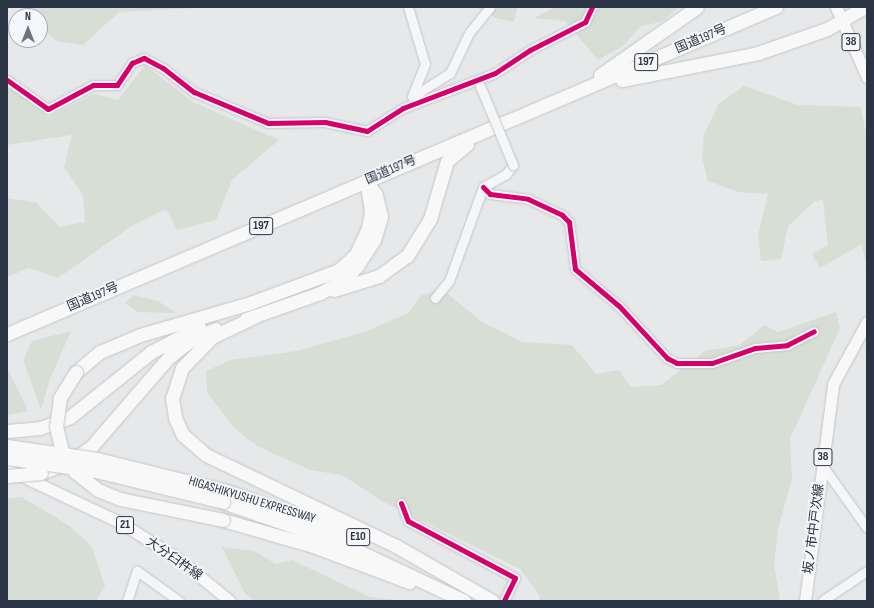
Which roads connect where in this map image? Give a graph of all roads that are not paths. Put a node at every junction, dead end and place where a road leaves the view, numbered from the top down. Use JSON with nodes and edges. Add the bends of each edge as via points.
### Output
{"nodes":[{"id":1,"x":408,"y":7,"type":"edge"},
{"id":2,"x":490,"y":7,"type":"edge"},
{"id":3,"x":592,"y":7,"type":"edge"},
{"id":4,"x":697,"y":7,"type":"edge"},
{"id":5,"x":776,"y":7,"type":"edge"},
{"id":6,"x":836,"y":7,"type":"edge"},
{"id":7,"x":865,"y":7,"type":"edge"},
{"id":8,"x":842,"y":22,"type":"junction"},
{"id":9,"x":864,"y":62,"type":"edge"},
{"id":10,"x":867,"y":77,"type":"edge"},
{"id":11,"x":7,"y":80,"type":"edge"},
{"id":12,"x":479,"y":83,"type":"junction"},
{"id":13,"x":413,"y":96,"type":"junction"},
{"id":14,"x":559,"y":100,"type":"junction"},
{"id":15,"x":403,"y":108,"type":"junction"},
{"id":16,"x":516,"y":117,"type":"junction"},
{"id":17,"x":366,"y":181,"type":"junction"},
{"id":18,"x":483,"y":187,"type":"junction"},
{"id":19,"x":370,"y":220,"type":"junction"},
{"id":20,"x":242,"y":234,"type":"junction"},
{"id":21,"x":320,"y":293,"type":"junction"},
{"id":22,"x":435,"y":298,"type":"dead end"},
{"id":23,"x":250,"y":303,"type":"junction"},
{"id":24,"x":254,"y":317,"type":"junction"},
{"id":25,"x":867,"y":322,"type":"edge"},
{"id":26,"x":814,"y":331,"type":"dead end"},
{"id":27,"x":7,"y":334,"type":"edge"},
{"id":28,"x":7,"y":431,"type":"edge"},
{"id":29,"x":7,"y":446,"type":"edge"},
{"id":30,"x":7,"y":458,"type":"edge"},
{"id":31,"x":822,"y":465,"type":"junction"},
{"id":32,"x":7,"y":469,"type":"edge"},
{"id":33,"x":7,"y":476,"type":"edge"},
{"id":34,"x":225,"y":497,"type":"junction"},
{"id":35,"x":401,"y":503,"type":"dead end"},
{"id":36,"x":867,"y":528,"type":"edge"},
{"id":37,"x":867,"y":571,"type":"edge"},
{"id":38,"x":127,"y":601,"type":"edge"},
{"id":39,"x":179,"y":601,"type":"edge"},
{"id":40,"x":230,"y":601,"type":"edge"},
{"id":41,"x":453,"y":601,"type":"edge"},
{"id":42,"x":464,"y":601,"type":"edge"},
{"id":43,"x":481,"y":601,"type":"edge"},
{"id":44,"x":492,"y":601,"type":"edge"},
{"id":45,"x":504,"y":601,"type":"edge"},
{"id":46,"x":805,"y":601,"type":"edge"},
{"id":47,"x":822,"y":601,"type":"edge"}],
"edges":[{"from":1,"to":13,"type":"street","via":[[426,64]]},
{"from":2,"to":13,"type":"street","via":[[469,33],[450,73]]},
{"from":3,"to":12,"type":"street","via":[[585,22],[577,28]]},
{"from":4,"to":14,"type":"highway","via":[[630,57]]},
{"from":5,"to":14,"type":"highway","name":"国道197号","number":"197"},
{"from":6,"to":8,"type":"main road","number":"38"},
{"from":7,"to":8,"type":"highway"},
{"from":8,"to":9,"type":"main road","number":"38"},
{"from":8,"to":14,"type":"highway","via":[[758,53],[640,75]]},
{"from":9,"to":10,"type":"main road","number":"38"},
{"from":11,"to":15,"type":"street","via":[[48,109],[93,85],[117,85],[132,63],[144,58],[163,68],[194,92],[268,123],[325,122],[367,131]]},
{"from":12,"to":15,"type":"street"},
{"from":12,"to":18,"type":"street","bridge":true,"via":[[513,165],[506,174]]},
{"from":13,"to":15,"type":"street"},
{"from":14,"to":16,"type":"highway","name":"国道197号","number":"197"},
{"from":16,"to":17,"type":"highway","name":"国道197号","number":"197"},
{"from":16,"to":21,"type":"highway","via":[[464,145],[447,161],[426,229],[398,263],[368,280]]},
{"from":17,"to":19,"type":"highway"},
{"from":17,"to":20,"type":"highway","name":"国道197号","number":"197"},
{"from":17,"to":21,"type":"highway","via":[[379,202],[377,232],[350,274]]},
{"from":18,"to":22,"type":"street","via":[[449,281]]},
{"from":18,"to":26,"type":"street","via":[[490,194],[528,199],[562,214],[569,222],[575,269],[619,306],[667,358],[677,363],[712,363],[756,348],[787,345]]},
{"from":19,"to":20,"type":"highway","via":[[365,201],[351,195]]},
{"from":19,"to":23,"type":"highway","via":[[360,247],[339,270]]},
{"from":20,"to":27,"type":"highway","name":"国道197号","number":"197"},
{"from":21,"to":24,"type":"highway"},
{"from":23,"to":28,"type":"highway","via":[[152,352],[79,411],[40,428]]},
{"from":23,"to":41,"type":"highway","bridge":true,"via":[[134,337],[100,352],[76,372],[60,398],[56,421],[62,451],[75,472],[98,490],[120,499],[223,520],[345,557]]},
{"from":24,"to":33,"type":"highway","bridge":true,"via":[[206,332],[185,344],[160,367],[101,439],[65,464],[41,473]]},
{"from":24,"to":44,"type":"highway","via":[[212,337],[182,368],[174,388],[173,409],[178,427],[189,442],[220,462],[437,566]]},
{"from":25,"to":31,"type":"main road","name":"坂ノ市中戸次線","number":"38","via":[[833,384]]},
{"from":29,"to":34,"type":"highway","name":"HIGASHIKYUSHU EXPRESSWAY","number":"E10","bridge":true,"via":[[97,459]]},
{"from":30,"to":34,"type":"highway","name":"HIGASHIKYUSHU EXPRESSWAY","number":"E10","bridge":true,"via":[[96,471]]},
{"from":31,"to":36,"type":"street"},
{"from":31,"to":46,"type":"main road","name":"坂ノ市中戸次線","number":"38"},
{"from":32,"to":40,"type":"main road","name":"大分臼杵線","number":"21","via":[[121,523],[177,558]]},
{"from":34,"to":42,"type":"highway","name":"HIGASHIKYUSHU EXPRESSWAY","number":"E10","via":[[341,543]]},
{"from":34,"to":43,"type":"highway","name":"HIGASHIKYUSHU EXPRESSWAY","number":"E10","via":[[345,531],[414,563]]},
{"from":35,"to":45,"type":"street","via":[[408,520],[515,578]]},
{"from":37,"to":47,"type":"street"},
{"from":38,"to":39,"type":"street","via":[[137,571]]}]}
